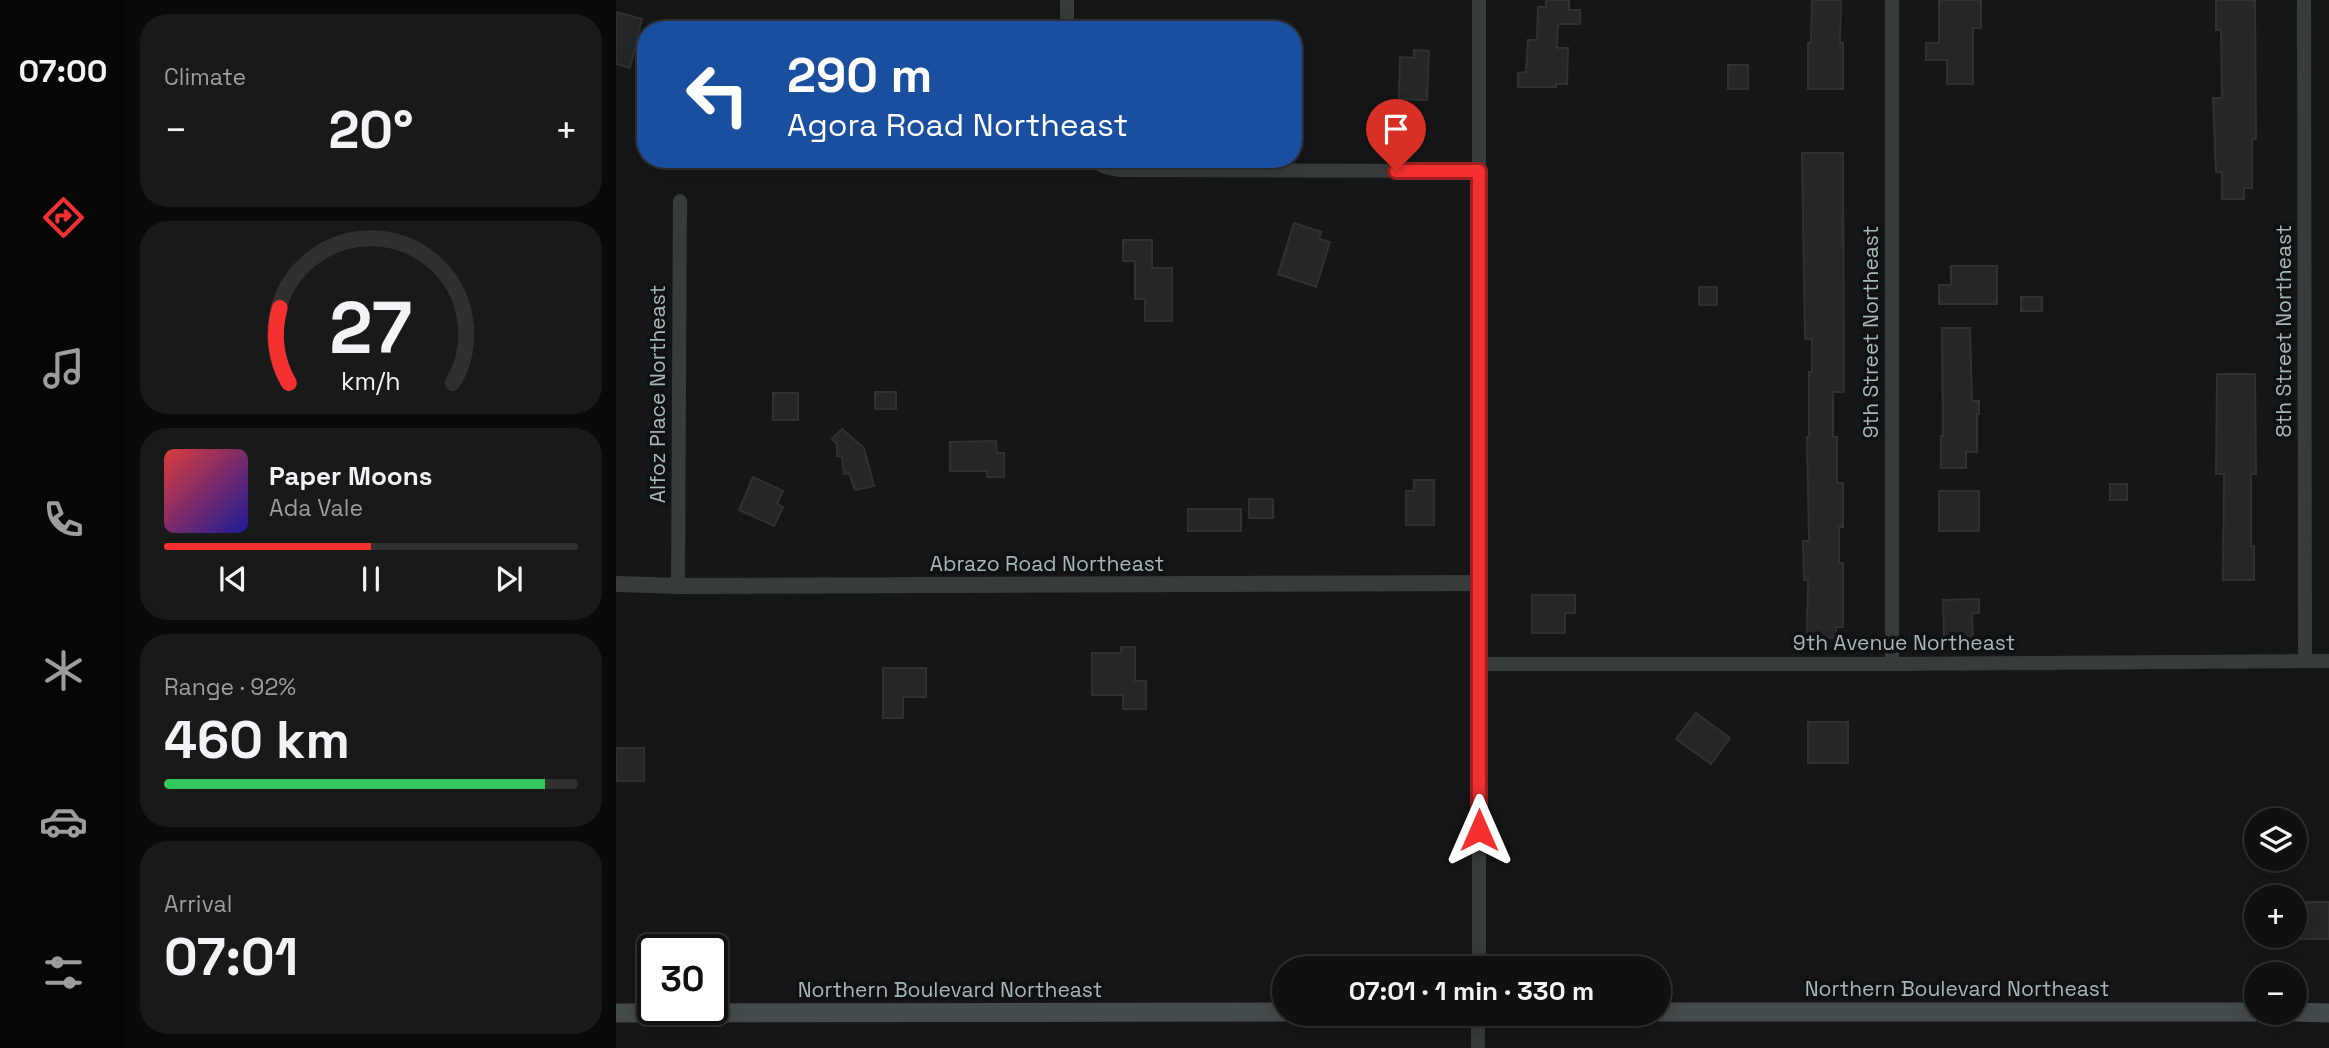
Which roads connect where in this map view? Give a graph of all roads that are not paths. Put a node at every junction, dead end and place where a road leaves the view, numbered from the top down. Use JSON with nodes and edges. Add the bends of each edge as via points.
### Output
{"nodes":[{"id":1,"x":1067,"y":0,"type":"edge"},
{"id":2,"x":1479,"y":0,"type":"edge"},
{"id":3,"x":1892,"y":0,"type":"edge"},
{"id":4,"x":2304,"y":0,"type":"edge"},
{"id":5,"x":1067,"y":21,"type":"edge"},
{"id":6,"x":1110,"y":168,"type":"edge"},
{"id":7,"x":1479,"y":171,"type":"junction"},
{"id":8,"x":680,"y":201,"type":"dead end"},
{"id":9,"x":1479,"y":583,"type":"junction"},
{"id":10,"x":616,"y":584,"type":"edge"},
{"id":11,"x":678,"y":586,"type":"junction"},
{"id":12,"x":2305,"y":661,"type":"junction"},
{"id":13,"x":2329,"y":661,"type":"edge"},
{"id":14,"x":1479,"y":664,"type":"junction"},
{"id":15,"x":1892,"y":664,"type":"junction"},
{"id":16,"x":1479,"y":956,"type":"edge"},
{"id":17,"x":1272,"y":1012,"type":"edge"},
{"id":18,"x":1671,"y":1012,"type":"edge"},
{"id":19,"x":2244,"y":1012,"type":"edge"},
{"id":20,"x":616,"y":1013,"type":"edge"},
{"id":21,"x":2307,"y":1013,"type":"edge"},
{"id":22,"x":2329,"y":1013,"type":"edge"},
{"id":23,"x":1478,"y":1026,"type":"edge"},
{"id":24,"x":1478,"y":1048,"type":"edge"}],
"edges":[{"from":1,"to":5,"type":"street"},
{"from":2,"to":7,"type":"street"},
{"from":3,"to":15,"type":"street","name":"9th Street Northeast"},
{"from":4,"to":12,"type":"street","name":"8th Street Northeast"},
{"from":6,"to":7,"type":"street"},
{"from":7,"to":9,"type":"street"},
{"from":8,"to":11,"type":"street","name":"Alfoz Place Northeast"},
{"from":9,"to":11,"type":"street","name":"Abrazo Road Northeast"},
{"from":9,"to":14,"type":"street"},
{"from":10,"to":11,"type":"street","name":"Abrazo Road Northeast"},
{"from":12,"to":13,"type":"street","name":"9th Avenue Northeast"},
{"from":12,"to":15,"type":"street","name":"9th Avenue Northeast"},
{"from":14,"to":15,"type":"street","name":"9th Avenue Northeast"},
{"from":14,"to":16,"type":"street"},
{"from":17,"to":20,"type":"main road","name":"Northern Boulevard Northeast"},
{"from":18,"to":19,"type":"main road","name":"Northern Boulevard Northeast"},
{"from":21,"to":22,"type":"main road"},
{"from":23,"to":24,"type":"street"}]}
